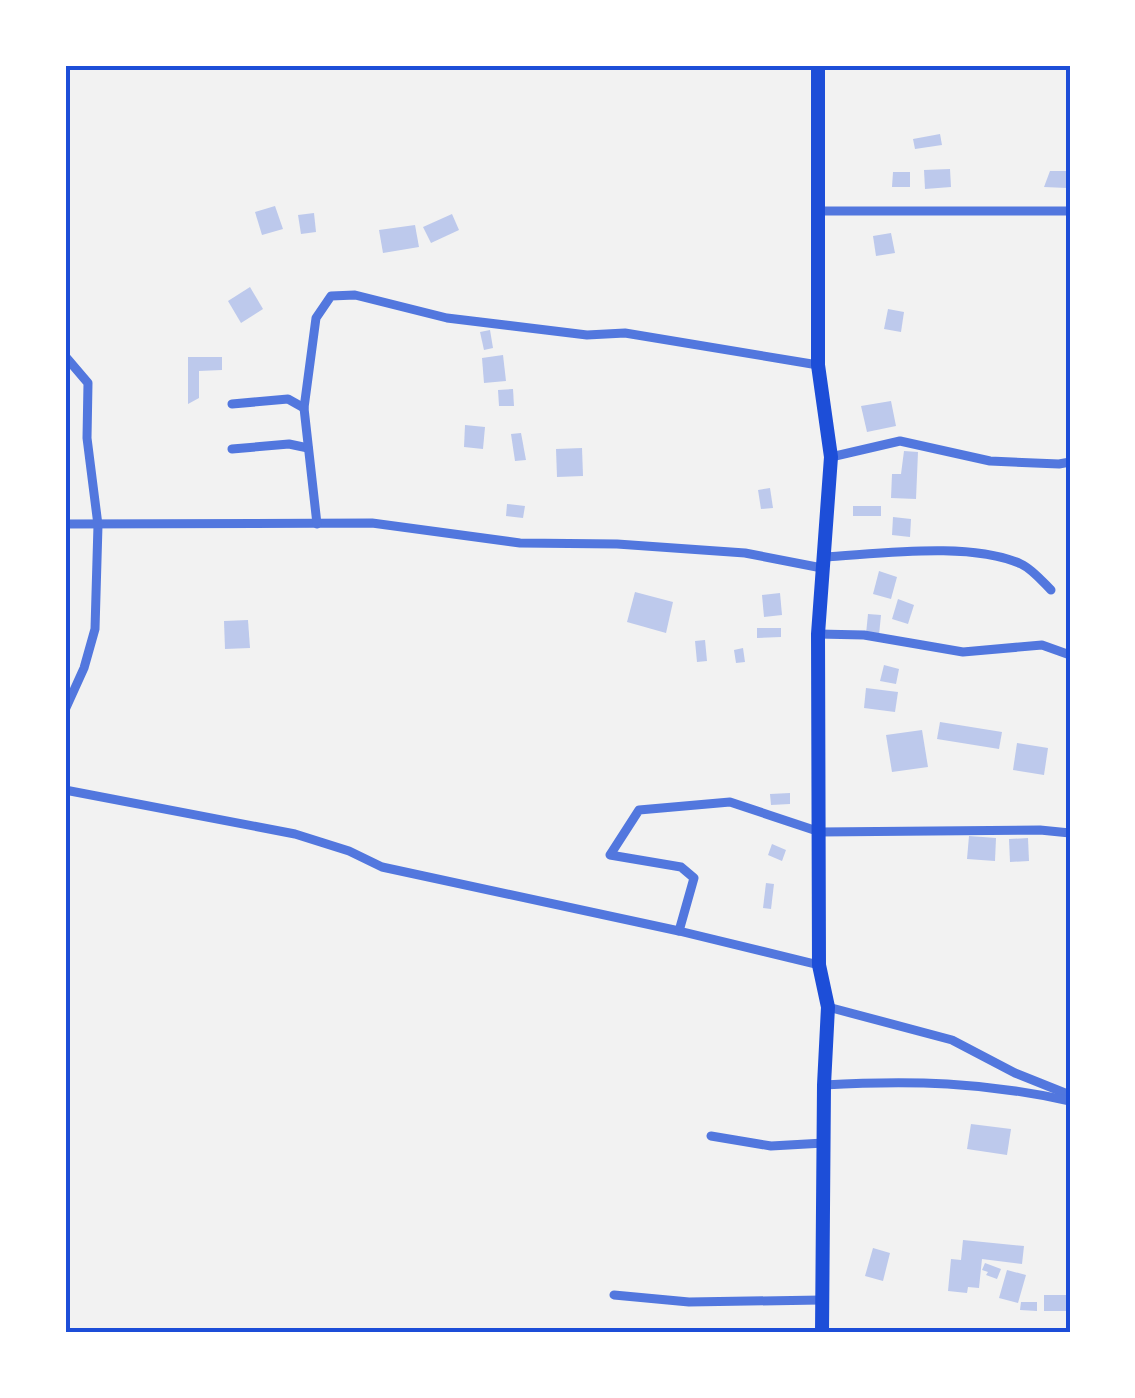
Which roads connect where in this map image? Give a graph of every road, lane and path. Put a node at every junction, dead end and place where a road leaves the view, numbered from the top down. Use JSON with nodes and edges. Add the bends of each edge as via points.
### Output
{"nodes":[{"id":1,"x":818,"y":65,"type":"edge"},
{"id":2,"x":820,"y":211,"type":"junction"},
{"id":3,"x":1070,"y":211,"type":"edge"},
{"id":4,"x":65,"y":356,"type":"edge"},
{"id":5,"x":818,"y":364,"type":"junction"},
{"id":6,"x":232,"y":404,"type":"dead end"},
{"id":7,"x":304,"y":408,"type":"junction"},
{"id":8,"x":308,"y":448,"type":"junction"},
{"id":9,"x":232,"y":449,"type":"dead end"},
{"id":10,"x":831,"y":457,"type":"junction"},
{"id":11,"x":1070,"y":462,"type":"edge"},
{"id":12,"x":65,"y":524,"type":"edge"},
{"id":13,"x":317,"y":524,"type":"junction"},
{"id":14,"x":98,"y":525,"type":"junction"},
{"id":15,"x":822,"y":563,"type":"junction"},
{"id":16,"x":1051,"y":590,"type":"dead end"},
{"id":17,"x":818,"y":634,"type":"junction"},
{"id":18,"x":1070,"y":654,"type":"edge"},
{"id":19,"x":65,"y":710,"type":"edge"},
{"id":20,"x":65,"y":790,"type":"edge"},
{"id":21,"x":820,"y":832,"type":"junction"},
{"id":22,"x":1070,"y":833,"type":"edge"},
{"id":23,"x":679,"y":931,"type":"junction"},
{"id":24,"x":819,"y":965,"type":"junction"},
{"id":25,"x":828,"y":1007,"type":"junction"},
{"id":26,"x":824,"y":1085,"type":"junction"},
{"id":27,"x":1070,"y":1098,"type":"edge"},
{"id":28,"x":711,"y":1136,"type":"dead end"},
{"id":29,"x":824,"y":1143,"type":"junction"},
{"id":30,"x":614,"y":1295,"type":"dead end"},
{"id":31,"x":822,"y":1300,"type":"junction"},
{"id":32,"x":822,"y":1333,"type":"edge"}],
"edges":[{"from":1,"to":2,"type":"main road"},
{"from":2,"to":3,"type":"street"},
{"from":2,"to":5,"type":"main road"},
{"from":4,"to":14,"type":"street","via":[[88,383]]},
{"from":5,"to":7,"type":"street","via":[[624,333],[587,335],[447,318],[355,294],[331,296],[316,318]]},
{"from":5,"to":10,"type":"main road"},
{"from":6,"to":7,"type":"street","via":[[288,399]]},
{"from":7,"to":8,"type":"street"},
{"from":8,"to":9,"type":"street"},
{"from":8,"to":13,"type":"street"},
{"from":10,"to":11,"type":"street","via":[[900,441],[990,460]]},
{"from":10,"to":15,"type":"main road"},
{"from":12,"to":14,"type":"street"},
{"from":13,"to":14,"type":"street"},
{"from":13,"to":15,"type":"street","via":[[372,523],[520,543],[745,552]]},
{"from":14,"to":19,"type":"street","via":[[94,629]]},
{"from":15,"to":16,"type":"street","via":[[954,551],[992,554],[1025,565]]},
{"from":15,"to":17,"type":"main road"},
{"from":17,"to":18,"type":"street","via":[[963,652],[1042,646]]},
{"from":17,"to":21,"type":"main road"},
{"from":20,"to":23,"type":"street","via":[[295,834],[382,867]]},
{"from":21,"to":22,"type":"street"},
{"from":21,"to":23,"type":"street","via":[[730,802],[639,810],[610,855],[680,867],[694,878]]},
{"from":21,"to":24,"type":"main road"},
{"from":23,"to":24,"type":"street"},
{"from":24,"to":25,"type":"main road"},
{"from":25,"to":26,"type":"main road"},
{"from":25,"to":27,"type":"street","via":[[952,1040]]},
{"from":26,"to":27,"type":"street","via":[[949,1082]]},
{"from":26,"to":29,"type":"main road"},
{"from":28,"to":29,"type":"street","via":[[771,1146]]},
{"from":29,"to":31,"type":"main road"},
{"from":30,"to":31,"type":"street","via":[[689,1302]]},
{"from":31,"to":32,"type":"main road"}]}
